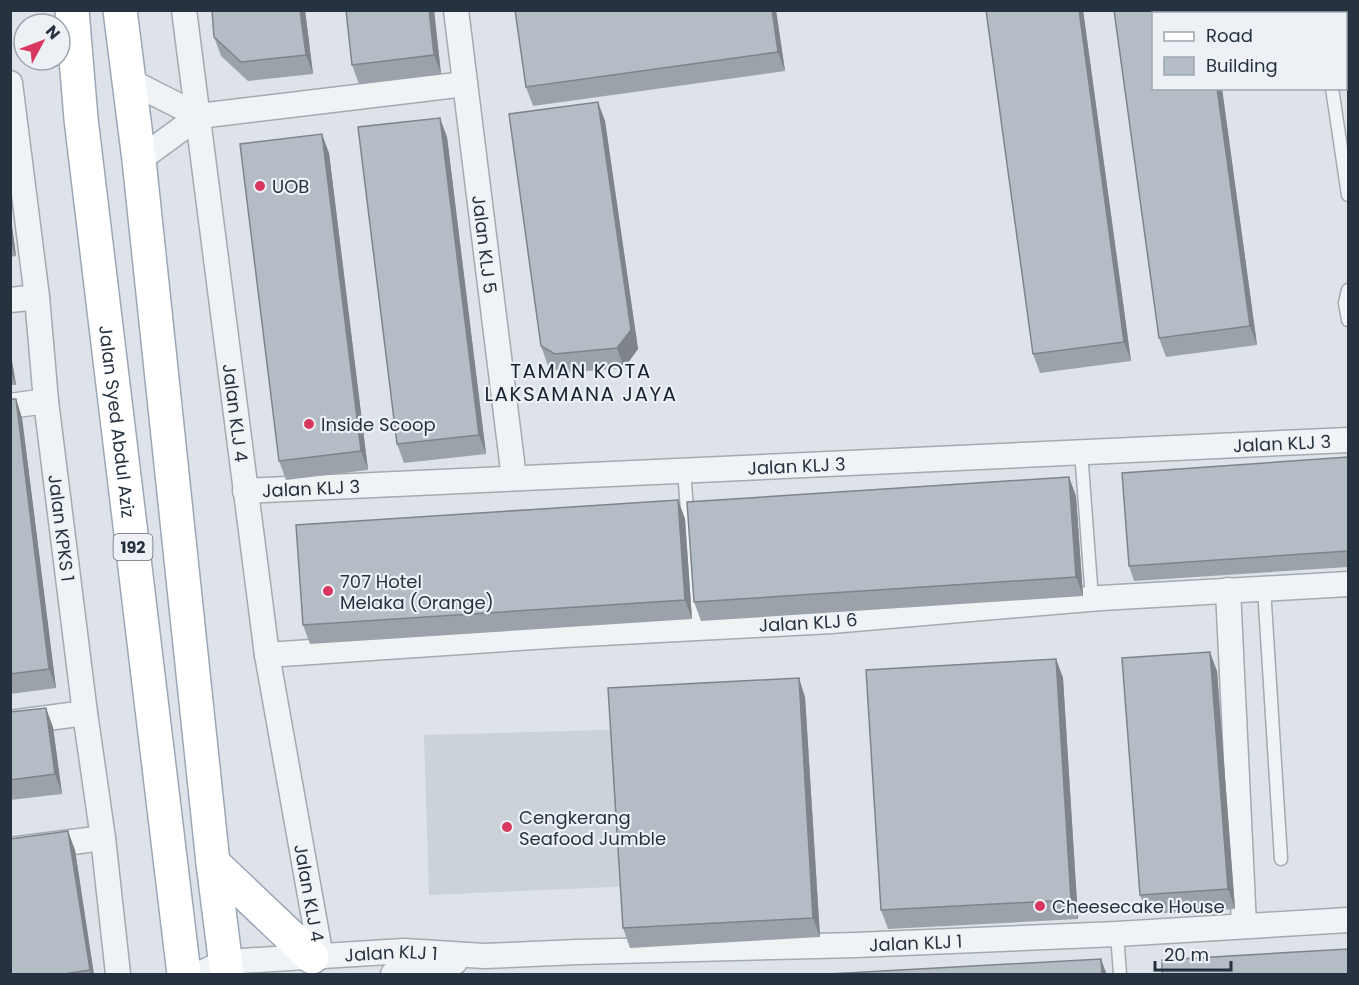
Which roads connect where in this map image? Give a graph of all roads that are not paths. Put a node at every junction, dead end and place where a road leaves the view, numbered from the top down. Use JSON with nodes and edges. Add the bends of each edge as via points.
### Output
{"nodes":[{"id":1,"x":72,"y":10,"type":"edge"},
{"id":2,"x":120,"y":10,"type":"edge"},
{"id":3,"x":184,"y":10,"type":"edge"},
{"id":4,"x":456,"y":10,"type":"edge"},
{"id":5,"x":128,"y":80,"type":"junction"},
{"id":6,"x":10,"y":83,"type":"edge"},
{"id":7,"x":465,"y":84,"type":"junction"},
{"id":8,"x":1332,"y":90,"type":"edge"},
{"id":9,"x":199,"y":116,"type":"junction"},
{"id":10,"x":139,"y":160,"type":"junction"},
{"id":11,"x":1348,"y":195,"type":"edge"},
{"id":12,"x":1348,"y":290,"type":"edge"},
{"id":13,"x":37,"y":297,"type":"junction"},
{"id":14,"x":10,"y":300,"type":"edge"},
{"id":15,"x":1348,"y":320,"type":"edge"},
{"id":16,"x":46,"y":401,"type":"junction"},
{"id":17,"x":10,"y":406,"type":"edge"},
{"id":18,"x":1348,"y":440,"type":"edge"},
{"id":19,"x":1081,"y":451,"type":"junction"},
{"id":20,"x":684,"y":470,"type":"junction"},
{"id":21,"x":514,"y":478,"type":"junction"},
{"id":22,"x":245,"y":491,"type":"junction"},
{"id":23,"x":1348,"y":584,"type":"edge"},
{"id":24,"x":1264,"y":588,"type":"junction"},
{"id":25,"x":1228,"y":590,"type":"junction"},
{"id":26,"x":1092,"y":599,"type":"junction"},
{"id":27,"x":696,"y":628,"type":"junction"},
{"id":28,"x":267,"y":655,"type":"junction"},
{"id":29,"x":85,"y":713,"type":"junction"},
{"id":30,"x":10,"y":723,"type":"edge"},
{"id":31,"x":103,"y":838,"type":"junction"},
{"id":32,"x":10,"y":850,"type":"edge"},
{"id":33,"x":1281,"y":859,"type":"dead end"},
{"id":34,"x":213,"y":863,"type":"junction"},
{"id":35,"x":1348,"y":920,"type":"edge"},
{"id":36,"x":1244,"y":925,"type":"junction"},
{"id":37,"x":1117,"y":934,"type":"junction"},
{"id":38,"x":484,"y":956,"type":"junction"},
{"id":39,"x":317,"y":957,"type":"junction"},
{"id":40,"x":217,"y":971,"type":"edge"},
{"id":41,"x":118,"y":975,"type":"edge"},
{"id":42,"x":184,"y":975,"type":"edge"},
{"id":43,"x":393,"y":975,"type":"edge"},
{"id":44,"x":1120,"y":975,"type":"edge"}],
"edges":[{"from":1,"to":42,"type":"main road","name":"Jalan Syed Abdul Aziz","number":"192","via":[[81,119]]},
{"from":2,"to":5,"type":"main road","number":"192"},
{"from":3,"to":9,"type":"street","name":"Jalan KLJ 4"},
{"from":4,"to":7,"type":"street","name":"Jalan KLJ 5"},
{"from":5,"to":9,"type":"street"},
{"from":5,"to":10,"type":"main road","number":"192"},
{"from":6,"to":13,"type":"street","name":"Jalan KPKS 1"},
{"from":7,"to":9,"type":"street"},
{"from":7,"to":21,"type":"street","name":"Jalan KLJ 5"},
{"from":8,"to":11,"type":"lane"},
{"from":9,"to":10,"type":"street"},
{"from":9,"to":22,"type":"street","name":"Jalan KLJ 4"},
{"from":10,"to":34,"type":"main road","number":"192"},
{"from":12,"to":15,"type":"lane"},
{"from":13,"to":14,"type":"street"},
{"from":13,"to":16,"type":"street","name":"Jalan KPKS 1"},
{"from":16,"to":17,"type":"street"},
{"from":16,"to":29,"type":"street","name":"Jalan KPKS 1"},
{"from":18,"to":19,"type":"street","name":"Jalan KLJ 3"},
{"from":19,"to":20,"type":"street","name":"Jalan KLJ 3"},
{"from":19,"to":26,"type":"lane"},
{"from":20,"to":21,"type":"street","name":"Jalan KLJ 3"},
{"from":20,"to":27,"type":"lane"},
{"from":21,"to":22,"type":"street","name":"Jalan KLJ 3"},
{"from":22,"to":28,"type":"street","name":"Jalan KLJ 4"},
{"from":23,"to":24,"type":"street","name":"Jalan KLJ 6"},
{"from":24,"to":25,"type":"street","name":"Jalan KLJ 6"},
{"from":24,"to":33,"type":"lane"},
{"from":25,"to":26,"type":"street","name":"Jalan KLJ 6"},
{"from":25,"to":36,"type":"street"},
{"from":26,"to":27,"type":"street","name":"Jalan KLJ 6"},
{"from":27,"to":28,"type":"street","name":"Jalan KLJ 6"},
{"from":28,"to":39,"type":"street","name":"Jalan KLJ 4"},
{"from":29,"to":30,"type":"street"},
{"from":29,"to":31,"type":"street","name":"Jalan KPKS 1"},
{"from":31,"to":32,"type":"street"},
{"from":31,"to":41,"type":"street","name":"Jalan KPKS 1"},
{"from":34,"to":39,"type":"main road"},
{"from":34,"to":40,"type":"main road","number":"192"},
{"from":35,"to":36,"type":"street","name":"Jalan KLJ 1"},
{"from":36,"to":37,"type":"street","name":"Jalan KLJ 1"},
{"from":37,"to":38,"type":"street","name":"Jalan KLJ 1"},
{"from":37,"to":44,"type":"lane"},
{"from":38,"to":39,"type":"street","name":"Jalan KLJ 1","via":[[404,951]]},
{"from":38,"to":43,"type":"street","name":"Jalan KLJ 1"},
{"from":39,"to":40,"type":"street","name":"Jalan KLJ 1"}]}
